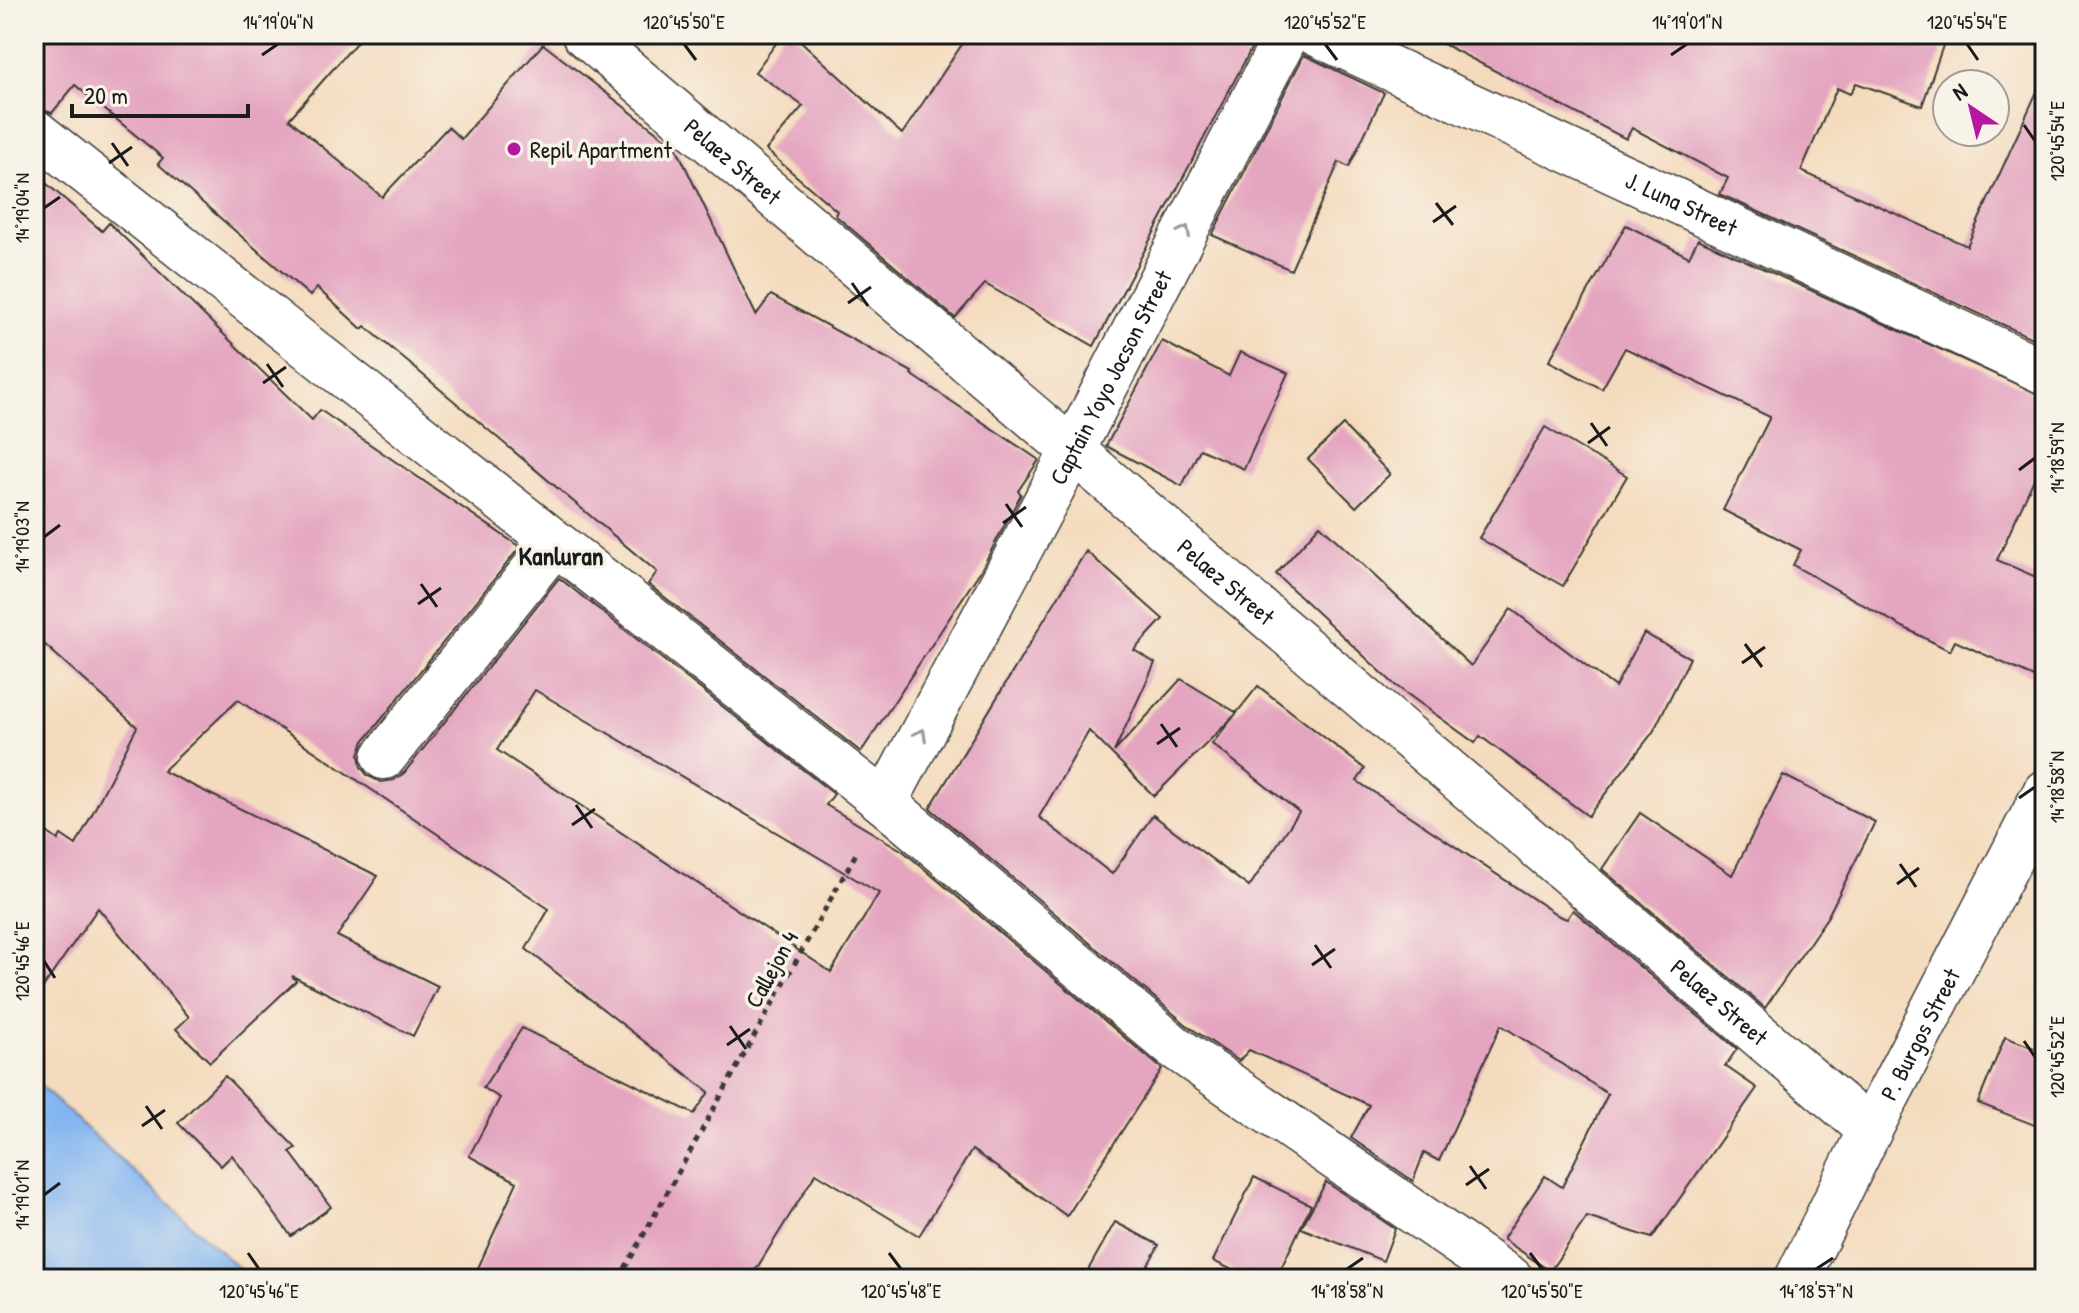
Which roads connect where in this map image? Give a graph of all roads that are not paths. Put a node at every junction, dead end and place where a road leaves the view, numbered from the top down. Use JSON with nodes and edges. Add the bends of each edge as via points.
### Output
{"nodes":[{"id":1,"x":584,"y":34,"type":"edge"},
{"id":2,"x":1287,"y":34,"type":"edge"},
{"id":3,"x":1317,"y":34,"type":"edge"},
{"id":4,"x":34,"y":131,"type":"edge"},
{"id":5,"x":2045,"y":372,"type":"edge"},
{"id":6,"x":1074,"y":448,"type":"junction"},
{"id":7,"x":555,"y":543,"type":"junction"},
{"id":8,"x":384,"y":757,"type":"dead end"},
{"id":9,"x":2045,"y":792,"type":"edge"},
{"id":10,"x":885,"y":803,"type":"junction"},
{"id":11,"x":1870,"y":1130,"type":"junction"},
{"id":12,"x":1511,"y":1279,"type":"edge"},
{"id":13,"x":1797,"y":1279,"type":"edge"}],
"edges":[{"from":1,"to":6,"type":"street","name":"Pelaez Street"},
{"from":6,"to":2,"type":"street","name":"Captain Yoyo Jocson Street","one_way":true},
{"from":3,"to":5,"type":"street","name":"J. Luna Street"},
{"from":4,"to":7,"type":"street"},
{"from":10,"to":6,"type":"street","name":"Captain Yoyo Jocson Street","one_way":true},
{"from":6,"to":11,"type":"street","name":"Pelaez Street"},
{"from":7,"to":8,"type":"street"},
{"from":7,"to":10,"type":"street"},
{"from":9,"to":11,"type":"street","name":"P. Burgos Street"},
{"from":10,"to":12,"type":"street","via":[[1173,1046]]},
{"from":11,"to":13,"type":"street","name":"P. Burgos Street"}]}
